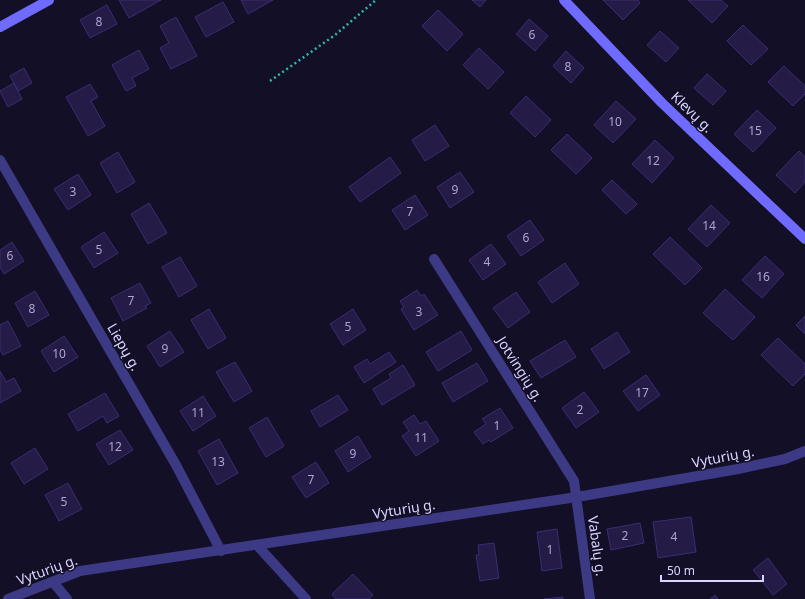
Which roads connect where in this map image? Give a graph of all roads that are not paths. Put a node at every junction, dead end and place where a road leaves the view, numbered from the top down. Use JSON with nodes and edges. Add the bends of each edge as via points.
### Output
{"nodes":[{"id":1,"x":49,"y":0,"type":"edge"},
{"id":2,"x":564,"y":0,"type":"edge"},
{"id":3,"x":0,"y":27,"type":"edge"},
{"id":4,"x":0,"y":160,"type":"edge"},
{"id":5,"x":805,"y":239,"type":"edge"},
{"id":6,"x":434,"y":259,"type":"dead end"},
{"id":7,"x":805,"y":451,"type":"edge"},
{"id":8,"x":577,"y":497,"type":"junction"},
{"id":9,"x":257,"y":546,"type":"junction"},
{"id":10,"x":221,"y":551,"type":"junction"},
{"id":11,"x":53,"y":582,"type":"junction"},
{"id":12,"x":8,"y":599,"type":"edge"},
{"id":13,"x":67,"y":599,"type":"edge"},
{"id":14,"x":306,"y":599,"type":"edge"},
{"id":15,"x":590,"y":599,"type":"edge"}],
"edges":[{"from":1,"to":3,"type":"main road"},
{"from":2,"to":5,"type":"main road","name":"Klevų g.","via":[[662,102]]},
{"from":4,"to":10,"type":"street","name":"Liepų g.","via":[[176,465]]},
{"from":6,"to":8,"type":"street","name":"Jotvingių g.","via":[[574,481]]},
{"from":7,"to":8,"type":"street","name":"Vyturių g.","via":[[786,459],[738,469]]},
{"from":8,"to":9,"type":"street","name":"Vyturių g."},
{"from":8,"to":15,"type":"street","name":"Vabalų g."},
{"from":9,"to":10,"type":"street","name":"Vyturių g."},
{"from":9,"to":14,"type":"street"},
{"from":10,"to":11,"type":"street","name":"Vyturių g.","via":[[80,571]]},
{"from":11,"to":12,"type":"street","name":"Vyturių g."},
{"from":11,"to":13,"type":"street"}]}
